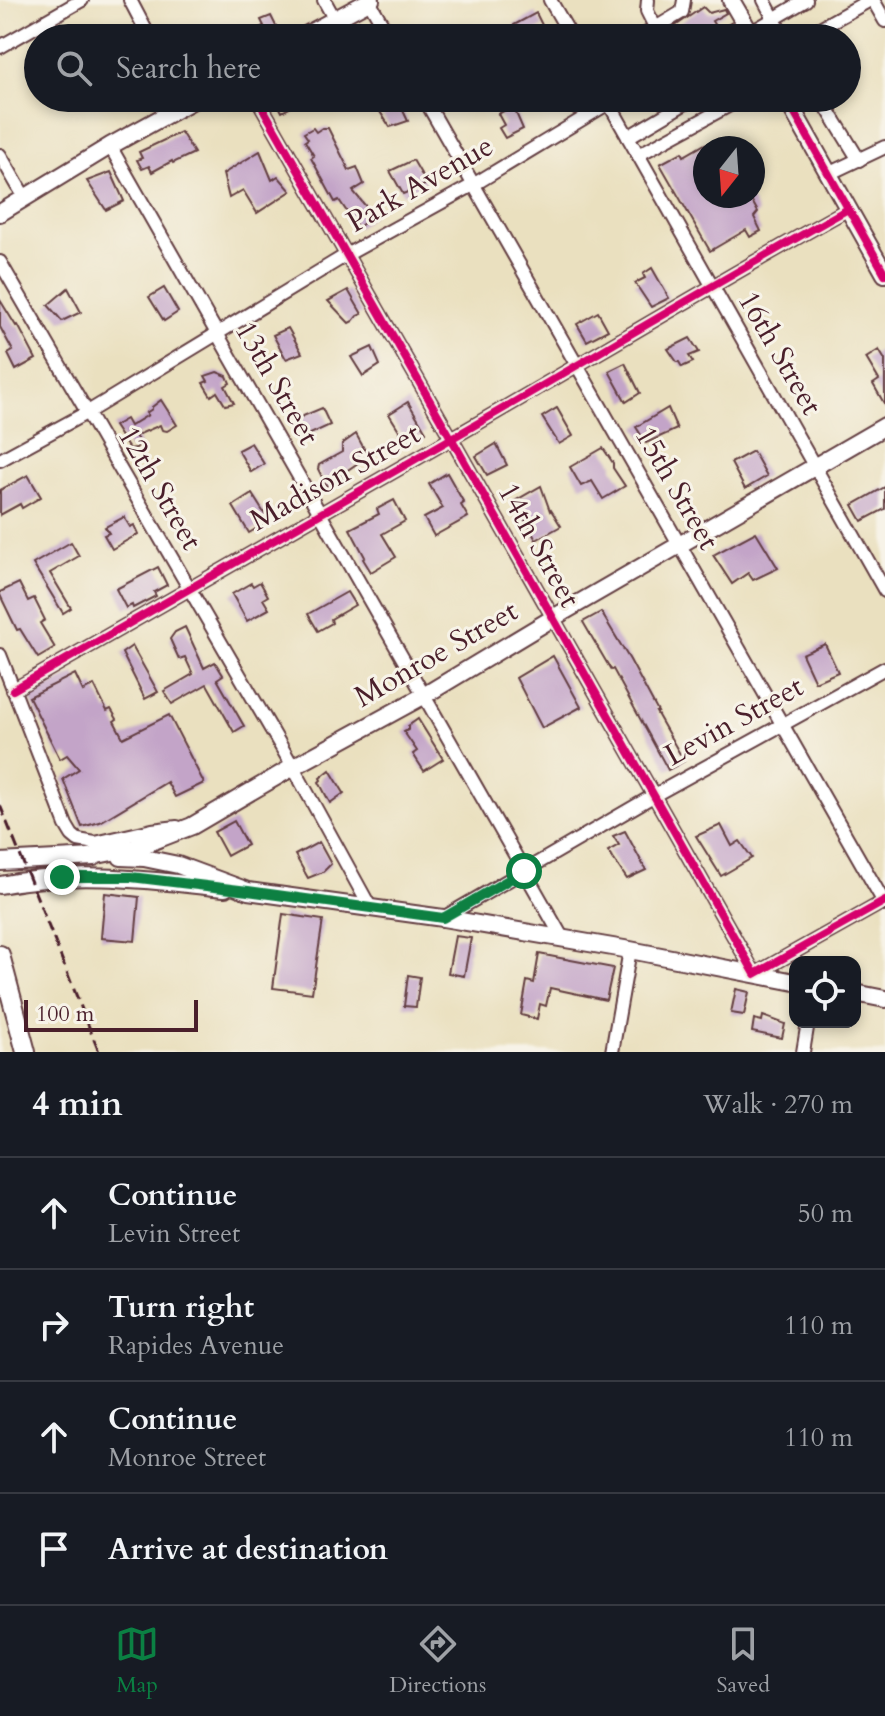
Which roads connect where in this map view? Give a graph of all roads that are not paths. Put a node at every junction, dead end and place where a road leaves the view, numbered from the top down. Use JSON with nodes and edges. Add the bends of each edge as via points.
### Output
{"nodes":[{"id":1,"x":82,"y":0,"type":"edge"},
{"id":2,"x":130,"y":0,"type":"edge"},
{"id":3,"x":324,"y":0,"type":"edge"},
{"id":4,"x":370,"y":0,"type":"edge"},
{"id":5,"x":550,"y":0,"type":"edge"},
{"id":6,"x":648,"y":0,"type":"edge"},
{"id":7,"x":684,"y":0,"type":"edge"},
{"id":8,"x":731,"y":0,"type":"edge"},
{"id":9,"x":764,"y":0,"type":"edge"},
{"id":10,"x":806,"y":0,"type":"edge"},
{"id":11,"x":871,"y":0,"type":"edge"},
{"id":12,"x":334,"y":18,"type":"junction"},
{"id":13,"x":775,"y":19,"type":"junction"},
{"id":14,"x":885,"y":21,"type":"edge"},
{"id":15,"x":40,"y":24,"type":"edge"},
{"id":16,"x":143,"y":24,"type":"edge"},
{"id":17,"x":324,"y":24,"type":"edge"},
{"id":18,"x":383,"y":24,"type":"edge"},
{"id":19,"x":564,"y":24,"type":"edge"},
{"id":20,"x":654,"y":24,"type":"edge"},
{"id":21,"x":664,"y":24,"type":"edge"},
{"id":22,"x":744,"y":24,"type":"edge"},
{"id":23,"x":765,"y":24,"type":"edge"},
{"id":24,"x":777,"y":24,"type":"edge"},
{"id":25,"x":827,"y":24,"type":"edge"},
{"id":26,"x":24,"y":33,"type":"edge"},
{"id":27,"x":0,"y":47,"type":"edge"},
{"id":28,"x":168,"y":112,"type":"edge"},
{"id":29,"x":265,"y":112,"type":"edge"},
{"id":30,"x":432,"y":112,"type":"edge"},
{"id":31,"x":591,"y":112,"type":"edge"},
{"id":32,"x":616,"y":112,"type":"edge"},
{"id":33,"x":670,"y":112,"type":"edge"},
{"id":34,"x":717,"y":112,"type":"edge"},
{"id":35,"x":794,"y":112,"type":"edge"},
{"id":36,"x":830,"y":112,"type":"edge"},
{"id":37,"x":628,"y":137,"type":"junction"},
{"id":38,"x":110,"y":146,"type":"junction"},
{"id":39,"x":885,"y":147,"type":"edge"},
{"id":40,"x":0,"y":155,"type":"edge"},
{"id":41,"x":638,"y":155,"type":"junction"},
{"id":42,"x":859,"y":160,"type":"junction"},
{"id":43,"x":828,"y":174,"type":"junction"},
{"id":44,"x":473,"y":185,"type":"junction"},
{"id":45,"x":25,"y":198,"type":"junction"},
{"id":46,"x":848,"y":209,"type":"junction"},
{"id":47,"x":0,"y":213,"type":"edge"},
{"id":48,"x":348,"y":254,"type":"junction"},
{"id":49,"x":0,"y":262,"type":"edge"},
{"id":50,"x":883,"y":267,"type":"edge"},
{"id":51,"x":712,"y":285,"type":"junction"},
{"id":52,"x":218,"y":333,"type":"junction"},
{"id":53,"x":577,"y":366,"type":"junction"},
{"id":54,"x":88,"y":412,"type":"junction"},
{"id":55,"x":885,"y":426,"type":"edge"},
{"id":56,"x":451,"y":439,"type":"junction"},
{"id":57,"x":0,"y":460,"type":"edge"},
{"id":58,"x":815,"y":467,"type":"junction"},
{"id":59,"x":320,"y":512,"type":"junction"},
{"id":60,"x":679,"y":545,"type":"junction"},
{"id":61,"x":190,"y":587,"type":"junction"},
{"id":62,"x":885,"y":591,"type":"edge"},
{"id":63,"x":553,"y":618,"type":"junction"},
{"id":64,"x":0,"y":655,"type":"edge"},
{"id":65,"x":885,"y":668,"type":"edge"},
{"id":66,"x":13,"y":690,"type":"junction"},
{"id":67,"x":425,"y":695,"type":"junction"},
{"id":68,"x":782,"y":724,"type":"junction"},
{"id":69,"x":293,"y":767,"type":"junction"},
{"id":70,"x":653,"y":796,"type":"junction"},
{"id":71,"x":192,"y":826,"type":"junction"},
{"id":72,"x":87,"y":857,"type":"junction"},
{"id":73,"x":0,"y":862,"type":"edge"},
{"id":74,"x":524,"y":871,"type":"junction"},
{"id":75,"x":0,"y":885,"type":"edge"},
{"id":76,"x":248,"y":891,"type":"junction"},
{"id":77,"x":885,"y":902,"type":"edge"},
{"id":78,"x":370,"y":907,"type":"junction"},
{"id":79,"x":443,"y":918,"type":"junction"},
{"id":80,"x":563,"y":939,"type":"junction"},
{"id":81,"x":630,"y":950,"type":"junction"},
{"id":82,"x":0,"y":955,"type":"edge"},
{"id":83,"x":755,"y":974,"type":"junction"},
{"id":84,"x":789,"y":981,"type":"edge"},
{"id":85,"x":861,"y":994,"type":"edge"},
{"id":86,"x":885,"y":999,"type":"edge"},
{"id":87,"x":807,"y":1028,"type":"edge"},
{"id":88,"x":26,"y":1052,"type":"edge"},
{"id":89,"x":612,"y":1052,"type":"edge"},
{"id":90,"x":803,"y":1052,"type":"edge"}],
"edges":[{"from":1,"to":15,"type":"street"},
{"from":2,"to":16,"type":"street"},
{"from":3,"to":12,"type":"street"},
{"from":4,"to":12,"type":"main road"},
{"from":4,"to":18,"type":"street"},
{"from":5,"to":19,"type":"street"},
{"from":6,"to":20,"type":"street"},
{"from":7,"to":21,"type":"street","via":[[682,12]]},
{"from":8,"to":22,"type":"main road"},
{"from":9,"to":13,"type":"street"},
{"from":10,"to":13,"type":"street"},
{"from":11,"to":14,"type":"street"},
{"from":11,"to":25,"type":"street"},
{"from":12,"to":17,"type":"main road"},
{"from":13,"to":23,"type":"street"},
{"from":13,"to":24,"type":"street"},
{"from":26,"to":27,"type":"street"},
{"from":28,"to":38,"type":"main road"},
{"from":29,"to":48,"type":"street","name":"14th Street"},
{"from":30,"to":44,"type":"street","name":"15th Street"},
{"from":31,"to":44,"type":"street","name":"Park Avenue"},
{"from":32,"to":37,"type":"street","name":"16th Street"},
{"from":33,"to":37,"type":"street"},
{"from":34,"to":41,"type":"street"},
{"from":35,"to":43,"type":"main road"},
{"from":36,"to":42,"type":"street"},
{"from":37,"to":41,"type":"street","name":"16th Street"},
{"from":38,"to":45,"type":"main road"},
{"from":38,"to":52,"type":"street","name":"13th Street"},
{"from":39,"to":42,"type":"street"},
{"from":40,"to":45,"type":"street"},
{"from":41,"to":51,"type":"street","name":"16th Street"},
{"from":42,"to":43,"type":"street"},
{"from":43,"to":46,"type":"main road"},
{"from":44,"to":48,"type":"street","name":"Park Avenue"},
{"from":44,"to":53,"type":"street","name":"15th Street"},
{"from":45,"to":47,"type":"main road"},
{"from":46,"to":50,"type":"main road"},
{"from":46,"to":51,"type":"street","name":"Madison Street"},
{"from":48,"to":52,"type":"street","name":"Park Avenue"},
{"from":48,"to":56,"type":"street","name":"14th Street"},
{"from":49,"to":54,"type":"street","name":"12th Street"},
{"from":51,"to":53,"type":"street","name":"Madison Street"},
{"from":51,"to":58,"type":"street","name":"16th Street"},
{"from":52,"to":54,"type":"street","name":"Park Avenue"},
{"from":52,"to":59,"type":"street","name":"13th Street"},
{"from":53,"to":56,"type":"street","name":"Madison Street"},
{"from":53,"to":60,"type":"street","name":"15th Street"},
{"from":54,"to":57,"type":"street","name":"Park Avenue"},
{"from":54,"to":61,"type":"street","name":"12th Street"},
{"from":55,"to":58,"type":"main road","name":"Monroe Street"},
{"from":56,"to":59,"type":"street","name":"Madison Street"},
{"from":56,"to":63,"type":"street","name":"14th Street"},
{"from":58,"to":60,"type":"main road","name":"Monroe Street"},
{"from":58,"to":62,"type":"street","name":"16th Street"},
{"from":59,"to":61,"type":"street","name":"Madison Street"},
{"from":59,"to":67,"type":"street","name":"13th Street"},
{"from":60,"to":63,"type":"main road","name":"Monroe Street"},
{"from":60,"to":68,"type":"street","name":"15th Street"},
{"from":61,"to":66,"type":"street","name":"Madison Street"},
{"from":61,"to":69,"type":"street","name":"12th Street"},
{"from":63,"to":67,"type":"main road","name":"Monroe Street"},
{"from":63,"to":70,"type":"street","name":"14th Street"},
{"from":64,"to":66,"type":"street"},
{"from":65,"to":68,"type":"street","name":"Levin Street"},
{"from":66,"to":71,"type":"street","via":[[66,825],[78,840],[95,843]]},
{"from":67,"to":69,"type":"main road","name":"Monroe Street"},
{"from":67,"to":74,"type":"street","name":"13th Street"},
{"from":68,"to":70,"type":"street","name":"Levin Street"},
{"from":68,"to":77,"type":"street","name":"15th Street"},
{"from":69,"to":71,"type":"main road","name":"Monroe Street"},
{"from":69,"to":78,"type":"street","name":"12th Street"},
{"from":70,"to":74,"type":"street","name":"Levin Street"},
{"from":70,"to":83,"type":"street","name":"14th Street"},
{"from":71,"to":72,"type":"main road","name":"Monroe Street","via":[[138,847]]},
{"from":72,"to":73,"type":"main road"},
{"from":72,"to":76,"type":"main road","via":[[178,865]]},
{"from":74,"to":79,"type":"street","name":"Levin Street"},
{"from":74,"to":80,"type":"street","name":"13th Street"},
{"from":75,"to":76,"type":"main road","via":[[62,877],[131,877]]},
{"from":76,"to":78,"type":"main road"},
{"from":77,"to":83,"type":"street"},
{"from":78,"to":79,"type":"main road"},
{"from":79,"to":80,"type":"main road"},
{"from":80,"to":81,"type":"main road"},
{"from":81,"to":83,"type":"main road"},
{"from":81,"to":89,"type":"street"},
{"from":82,"to":88,"type":"highway"},
{"from":83,"to":84,"type":"main road"},
{"from":85,"to":86,"type":"main road"},
{"from":87,"to":90,"type":"street"}]}
